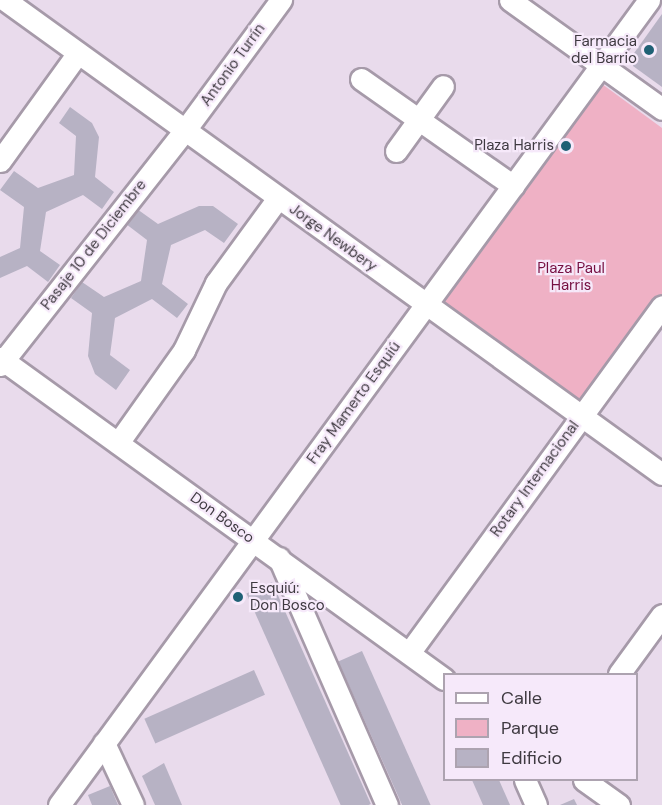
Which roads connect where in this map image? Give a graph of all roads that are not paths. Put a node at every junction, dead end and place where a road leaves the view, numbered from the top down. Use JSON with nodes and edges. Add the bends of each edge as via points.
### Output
{"nodes":[{"id":1,"x":5,"y":0,"type":"edge"},
{"id":2,"x":281,"y":0,"type":"edge"},
{"id":3,"x":510,"y":0,"type":"edge"},
{"id":4,"x":649,"y":0,"type":"edge"},
{"id":5,"x":78,"y":53,"type":"junction"},
{"id":6,"x":601,"y":65,"type":"junction"},
{"id":7,"x":361,"y":79,"type":"dead end"},
{"id":8,"x":443,"y":86,"type":"dead end"},
{"id":9,"x":662,"y":109,"type":"edge"},
{"id":10,"x":418,"y":119,"type":"junction"},
{"id":11,"x":185,"y":130,"type":"junction"},
{"id":12,"x":396,"y":151,"type":"dead end"},
{"id":13,"x":0,"y":161,"type":"edge"},
{"id":14,"x":513,"y":186,"type":"junction"},
{"id":15,"x":278,"y":198,"type":"junction"},
{"id":16,"x":426,"y":304,"type":"junction"},
{"id":17,"x":662,"y":306,"type":"edge"},
{"id":18,"x":1,"y":361,"type":"edge"},
{"id":19,"x":582,"y":416,"type":"junction"},
{"id":20,"x":118,"y":443,"type":"junction"},
{"id":21,"x":662,"y":474,"type":"edge"},
{"id":22,"x":253,"y":540,"type":"junction"},
{"id":23,"x":279,"y":558,"type":"junction"},
{"id":24,"x":662,"y":615,"type":"edge"},
{"id":25,"x":409,"y":653,"type":"junction"},
{"id":26,"x":620,"y":673,"type":"edge"},
{"id":27,"x":443,"y":678,"type":"edge"},
{"id":28,"x":104,"y":743,"type":"junction"},
{"id":29,"x":525,"y":781,"type":"edge"},
{"id":30,"x":585,"y":781,"type":"edge"},
{"id":31,"x":59,"y":805,"type":"edge"},
{"id":32,"x":133,"y":805,"type":"edge"},
{"id":33,"x":387,"y":805,"type":"edge"},
{"id":34,"x":536,"y":805,"type":"edge"},
{"id":35,"x":619,"y":805,"type":"edge"}],
"edges":[{"from":1,"to":5,"type":"street","name":"Jorge Newbery"},
{"from":2,"to":11,"type":"street","name":"Antonio Turrín"},
{"from":3,"to":6,"type":"street"},
{"from":4,"to":6,"type":"street","name":"Fray Mamerto Esquiú"},
{"from":5,"to":11,"type":"street","name":"Jorge Newbery"},
{"from":5,"to":13,"type":"street"},
{"from":6,"to":9,"type":"street"},
{"from":6,"to":14,"type":"street","name":"Fray Mamerto Esquiú"},
{"from":7,"to":10,"type":"street"},
{"from":8,"to":10,"type":"street"},
{"from":10,"to":12,"type":"street"},
{"from":10,"to":14,"type":"street"},
{"from":11,"to":15,"type":"street","name":"Jorge Newbery"},
{"from":11,"to":18,"type":"street","name":"Pasaje 10 de Diciembre"},
{"from":14,"to":16,"type":"street","name":"Fray Mamerto Esquiú"},
{"from":15,"to":16,"type":"street","name":"Jorge Newbery"},
{"from":15,"to":20,"type":"street","via":[[216,283],[184,350]]},
{"from":16,"to":19,"type":"street","name":"Jorge Newbery"},
{"from":16,"to":22,"type":"street","name":"Fray Mamerto Esquiú"},
{"from":17,"to":19,"type":"street","name":"Rotary Internacional"},
{"from":18,"to":20,"type":"street","name":"Don Bosco"},
{"from":19,"to":21,"type":"street","name":"Jorge Newbery"},
{"from":19,"to":25,"type":"street","name":"Rotary Internacional"},
{"from":20,"to":22,"type":"street","name":"Don Bosco"},
{"from":22,"to":23,"type":"street","name":"Don Bosco"},
{"from":22,"to":28,"type":"street","name":"Fray Mamerto Esquiú"},
{"from":23,"to":25,"type":"street","name":"Don Bosco"},
{"from":23,"to":33,"type":"street"},
{"from":24,"to":26,"type":"street"},
{"from":25,"to":27,"type":"street","name":"Don Bosco"},
{"from":28,"to":31,"type":"street","name":"Fray Mamerto Esquiú"},
{"from":28,"to":32,"type":"street"},
{"from":29,"to":34,"type":"street"},
{"from":30,"to":35,"type":"street"}]}
